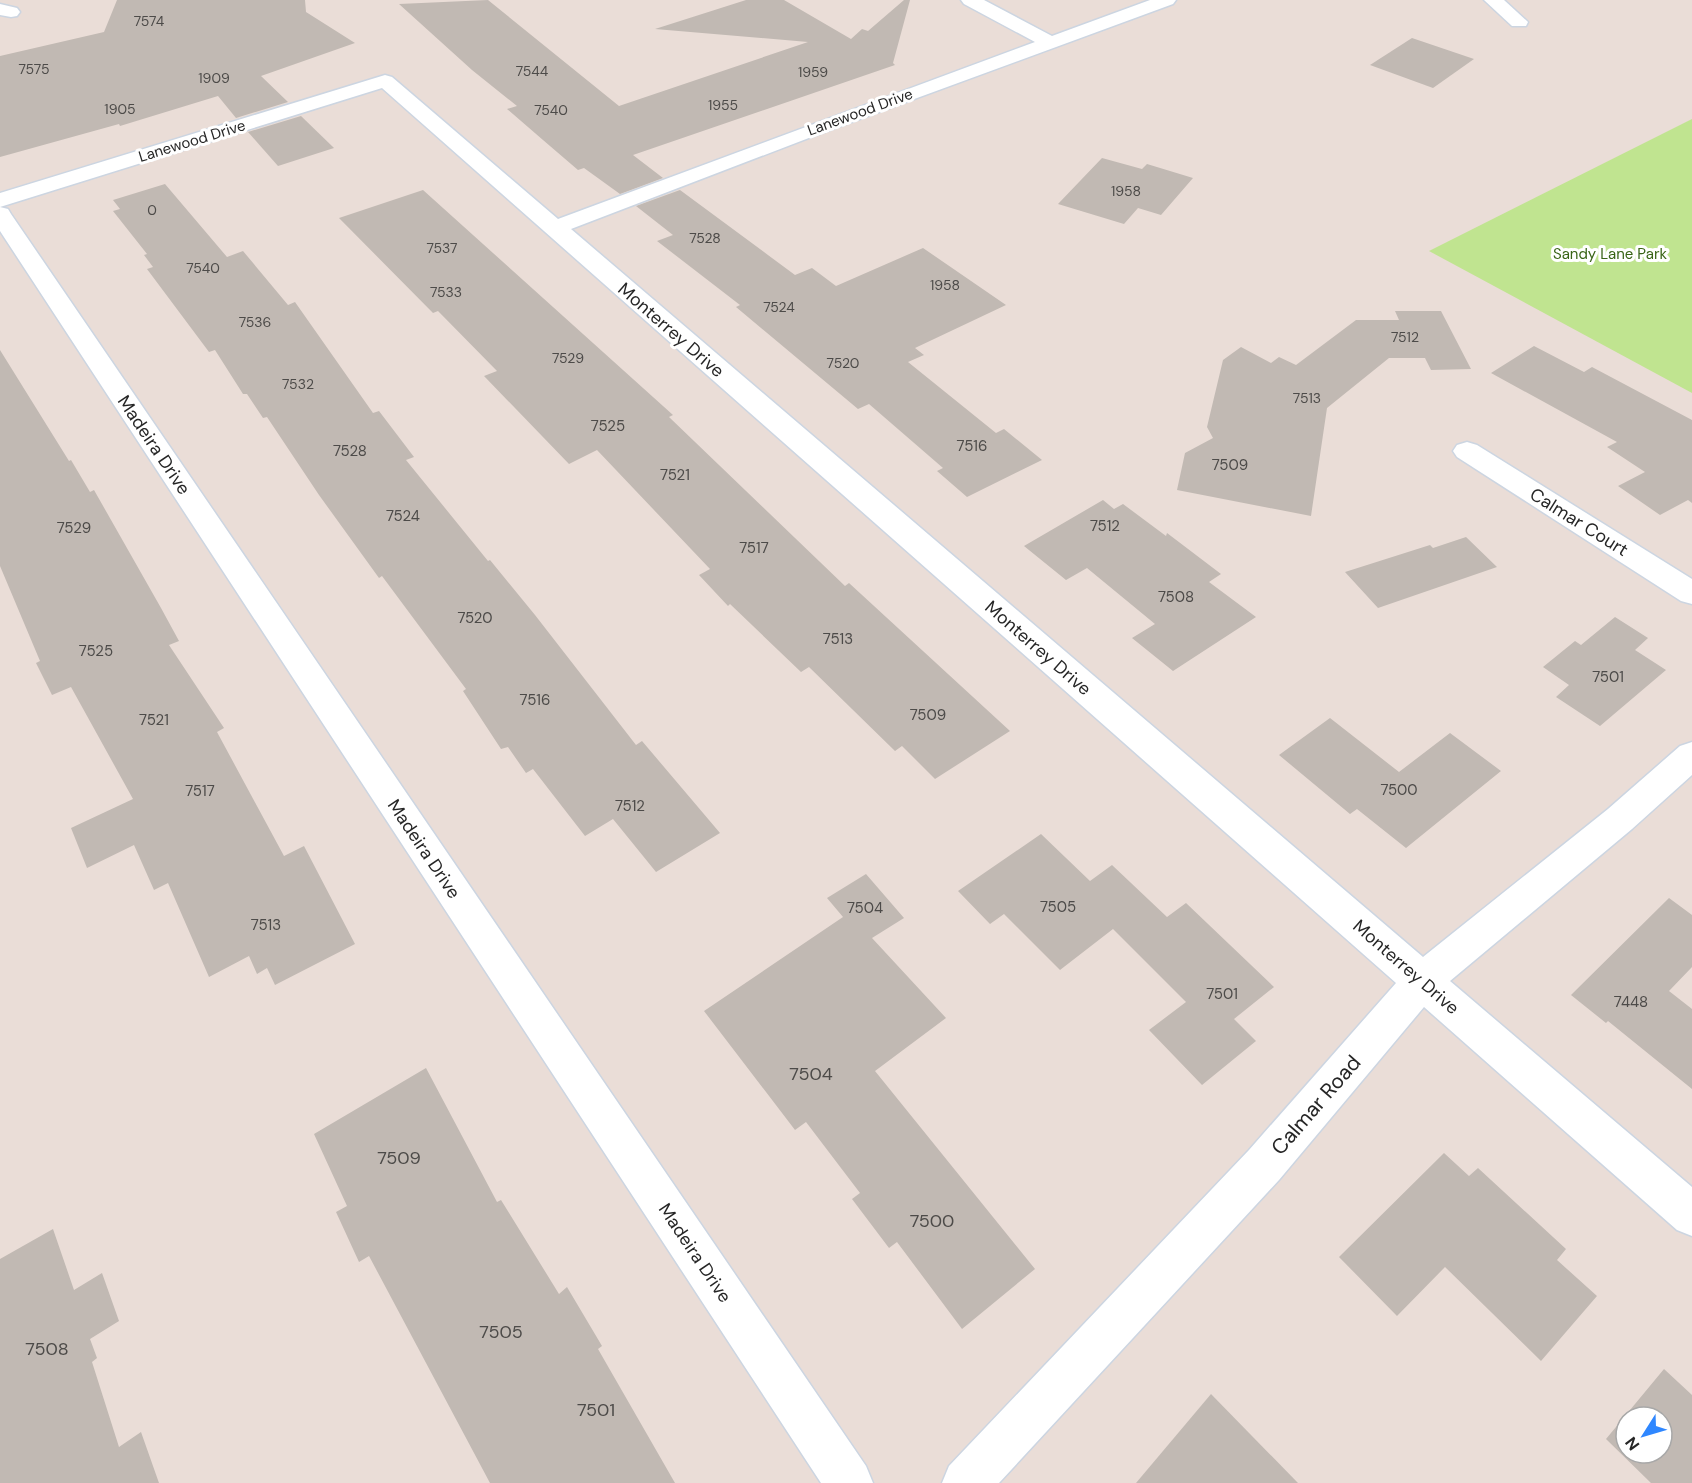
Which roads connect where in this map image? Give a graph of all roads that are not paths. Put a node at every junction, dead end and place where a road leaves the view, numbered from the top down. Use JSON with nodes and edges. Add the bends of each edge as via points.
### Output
{"nodes":[{"id":1,"x":970,"y":0,"type":"edge"},
{"id":2,"x":1167,"y":0,"type":"edge"},
{"id":3,"x":1493,"y":0,"type":"edge"},
{"id":4,"x":1520,"y":22,"type":"dead end"},
{"id":5,"x":1052,"y":43,"type":"junction"},
{"id":6,"x":385,"y":81,"type":"joint"},
{"id":7,"x":0,"y":200,"type":"edge"},
{"id":8,"x":0,"y":214,"type":"edge"},
{"id":9,"x":554,"y":228,"type":"junction"},
{"id":10,"x":1467,"y":451,"type":"dead end"},
{"id":11,"x":1692,"y":592,"type":"edge"},
{"id":12,"x":1692,"y":755,"type":"edge"},
{"id":13,"x":1422,"y":981,"type":"junction"},
{"id":14,"x":1692,"y":1215,"type":"edge"},
{"id":15,"x":849,"y":1483,"type":"edge"},
{"id":16,"x":966,"y":1483,"type":"edge"}],
"edges":[{"from":1,"to":5,"type":"street"},
{"from":2,"to":5,"type":"street","name":"Lanewood Drive"},
{"from":3,"to":4,"type":"street"},
{"from":5,"to":9,"type":"street","name":"Lanewood Drive"},
{"from":6,"to":7,"type":"street","name":"Lanewood Drive"},
{"from":6,"to":9,"type":"street","name":"Monterrey Drive"},
{"from":8,"to":15,"type":"street","name":"Madeira Drive"},
{"from":9,"to":13,"type":"street","name":"Monterrey Drive"},
{"from":10,"to":11,"type":"street","name":"Calmar Court"},
{"from":12,"to":13,"type":"street","name":"Calmar Road"},
{"from":13,"to":14,"type":"street","name":"Monterrey Drive"},
{"from":13,"to":16,"type":"street","name":"Calmar Road","via":[[1264,1165]]}]}
